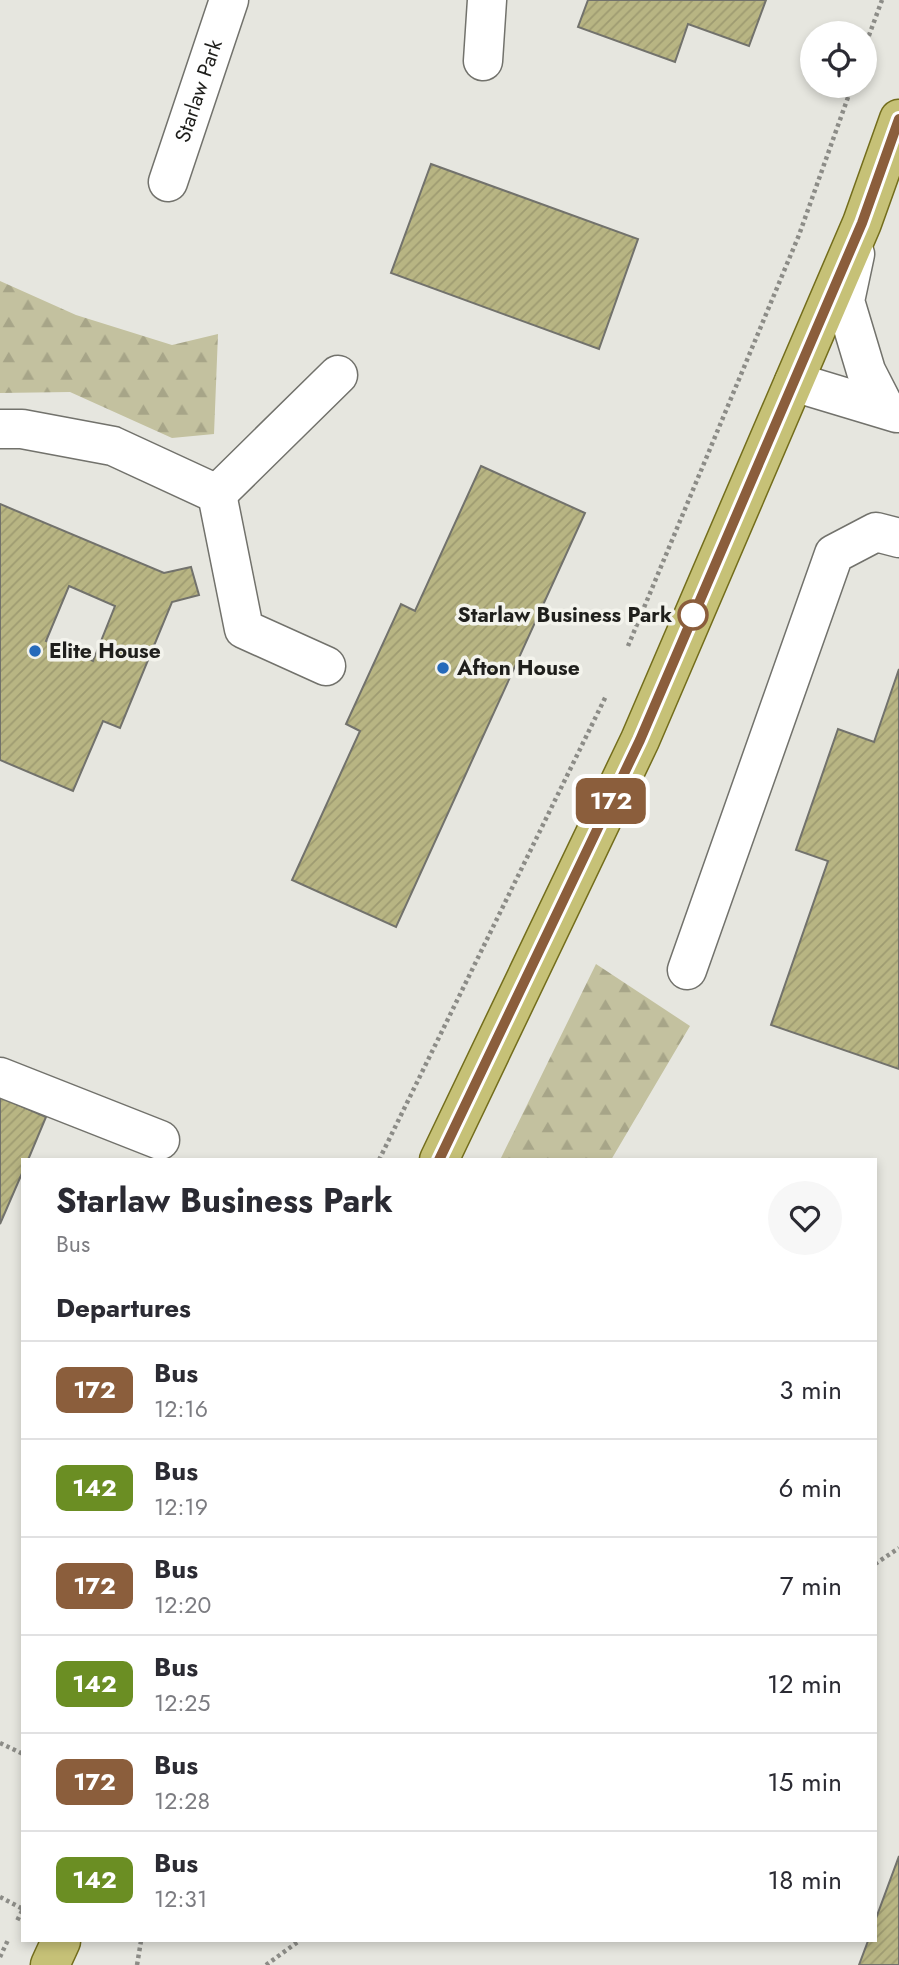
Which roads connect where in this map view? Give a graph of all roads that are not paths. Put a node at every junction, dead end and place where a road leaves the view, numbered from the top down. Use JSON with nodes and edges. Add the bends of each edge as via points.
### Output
{"nodes":[{"id":1,"x":229,"y":0,"type":"edge"},
{"id":2,"x":488,"y":0,"type":"edge"},
{"id":3,"x":483,"y":61,"type":"dead end"},
{"id":4,"x":899,"y":119,"type":"edge"},
{"id":5,"x":168,"y":181,"type":"dead end"},
{"id":6,"x":862,"y":223,"type":"junction"},
{"id":7,"x":338,"y":375,"type":"dead end"},
{"id":8,"x":794,"y":382,"type":"junction"},
{"id":9,"x":892,"y":411,"type":"edge"},
{"id":10,"x":0,"y":429,"type":"edge"},
{"id":11,"x":217,"y":494,"type":"junction"},
{"id":12,"x":899,"y":538,"type":"edge"},
{"id":13,"x":326,"y":666,"type":"dead end"},
{"id":14,"x":687,"y":970,"type":"dead end"},
{"id":15,"x":0,"y":1077,"type":"edge"},
{"id":16,"x":160,"y":1140,"type":"dead end"},
{"id":17,"x":440,"y":1158,"type":"edge"},
{"id":18,"x":61,"y":1942,"type":"edge"},
{"id":19,"x":50,"y":1965,"type":"edge"}],
"edges":[{"from":1,"to":5,"type":"lane","name":"Starlaw Park"},
{"from":2,"to":3,"type":"lane"},
{"from":4,"to":6,"type":"main road"},
{"from":6,"to":8,"type":"main road"},
{"from":6,"to":9,"type":"lane","via":[[845,301],[866,371]]},
{"from":7,"to":11,"type":"lane"},
{"from":8,"to":9,"type":"lane"},
{"from":8,"to":17,"type":"main road","via":[[640,740]]},
{"from":10,"to":11,"type":"lane","via":[[113,446]]},
{"from":11,"to":13,"type":"lane","via":[[244,629]]},
{"from":12,"to":14,"type":"lane","via":[[876,532],[834,554]]},
{"from":15,"to":16,"type":"lane"},
{"from":18,"to":19,"type":"main road"}]}
